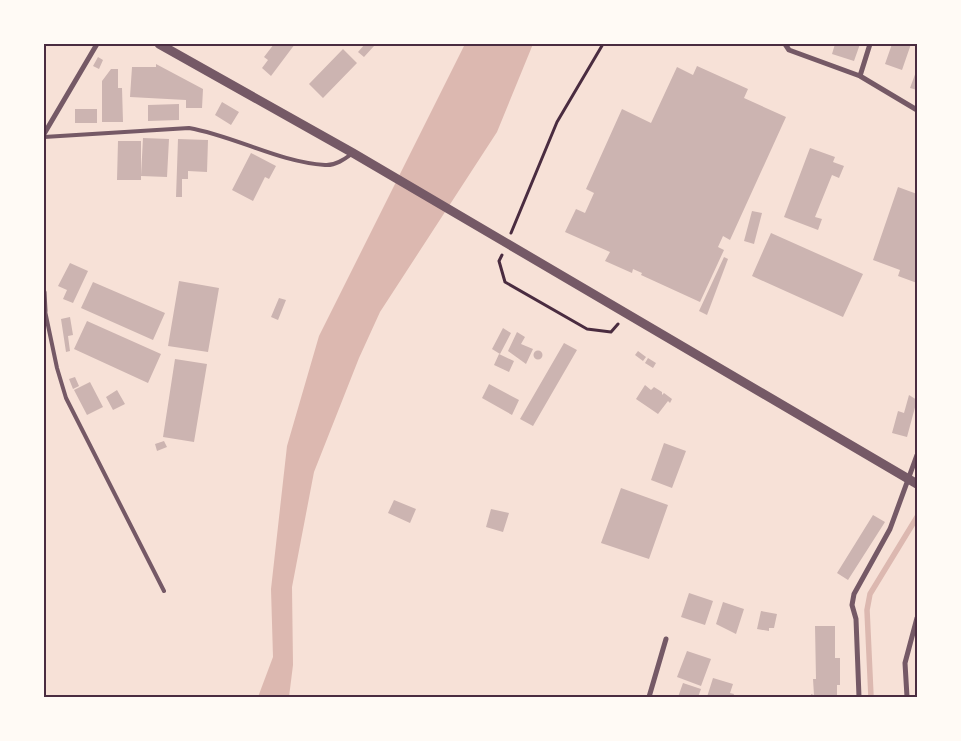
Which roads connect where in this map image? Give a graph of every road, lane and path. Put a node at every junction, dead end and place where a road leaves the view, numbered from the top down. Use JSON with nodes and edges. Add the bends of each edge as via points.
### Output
{"nodes":[{"id":1,"x":97,"y":44,"type":"edge"},
{"id":2,"x":159,"y":44,"type":"edge"},
{"id":3,"x":603,"y":44,"type":"edge"},
{"id":4,"x":785,"y":44,"type":"edge"},
{"id":5,"x":870,"y":44,"type":"edge"},
{"id":6,"x":860,"y":76,"type":"junction"},
{"id":7,"x":917,"y":110,"type":"edge"},
{"id":8,"x":44,"y":135,"type":"edge"},
{"id":9,"x":353,"y":153,"type":"junction"},
{"id":10,"x":507,"y":242,"type":"dead end"},
{"id":11,"x":503,"y":252,"type":"dead end"},
{"id":12,"x":44,"y":292,"type":"edge"},
{"id":13,"x":45,"y":311,"type":"edge"},
{"id":14,"x":627,"y":314,"type":"junction"},
{"id":15,"x":917,"y":455,"type":"edge"},
{"id":16,"x":914,"y":482,"type":"edge"},
{"id":17,"x":164,"y":591,"type":"dead end"},
{"id":18,"x":917,"y":618,"type":"edge"},
{"id":19,"x":666,"y":639,"type":"dead end"},
{"id":20,"x":649,"y":697,"type":"edge"},
{"id":21,"x":859,"y":697,"type":"edge"},
{"id":22,"x":907,"y":697,"type":"edge"}],
"edges":[{"from":1,"to":8,"type":"street"},
{"from":2,"to":9,"type":"street"},
{"from":3,"to":10,"type":"path","via":[[556,122]]},
{"from":4,"to":6,"type":"street","via":[[789,50]]},
{"from":5,"to":6,"type":"street"},
{"from":6,"to":7,"type":"street"},
{"from":8,"to":9,"type":"lane","via":[[190,128],[326,165],[342,161]]},
{"from":9,"to":14,"type":"street"},
{"from":11,"to":14,"type":"path","via":[[499,261],[505,282],[587,329],[611,332]]},
{"from":12,"to":13,"type":"street"},
{"from":13,"to":17,"type":"lane","via":[[66,398]]},
{"from":14,"to":16,"type":"street"},
{"from":15,"to":16,"type":"street"},
{"from":16,"to":21,"type":"street","via":[[854,594],[852,605],[856,619]]},
{"from":18,"to":22,"type":"street","via":[[904,663]]},
{"from":19,"to":20,"type":"street"}]}
